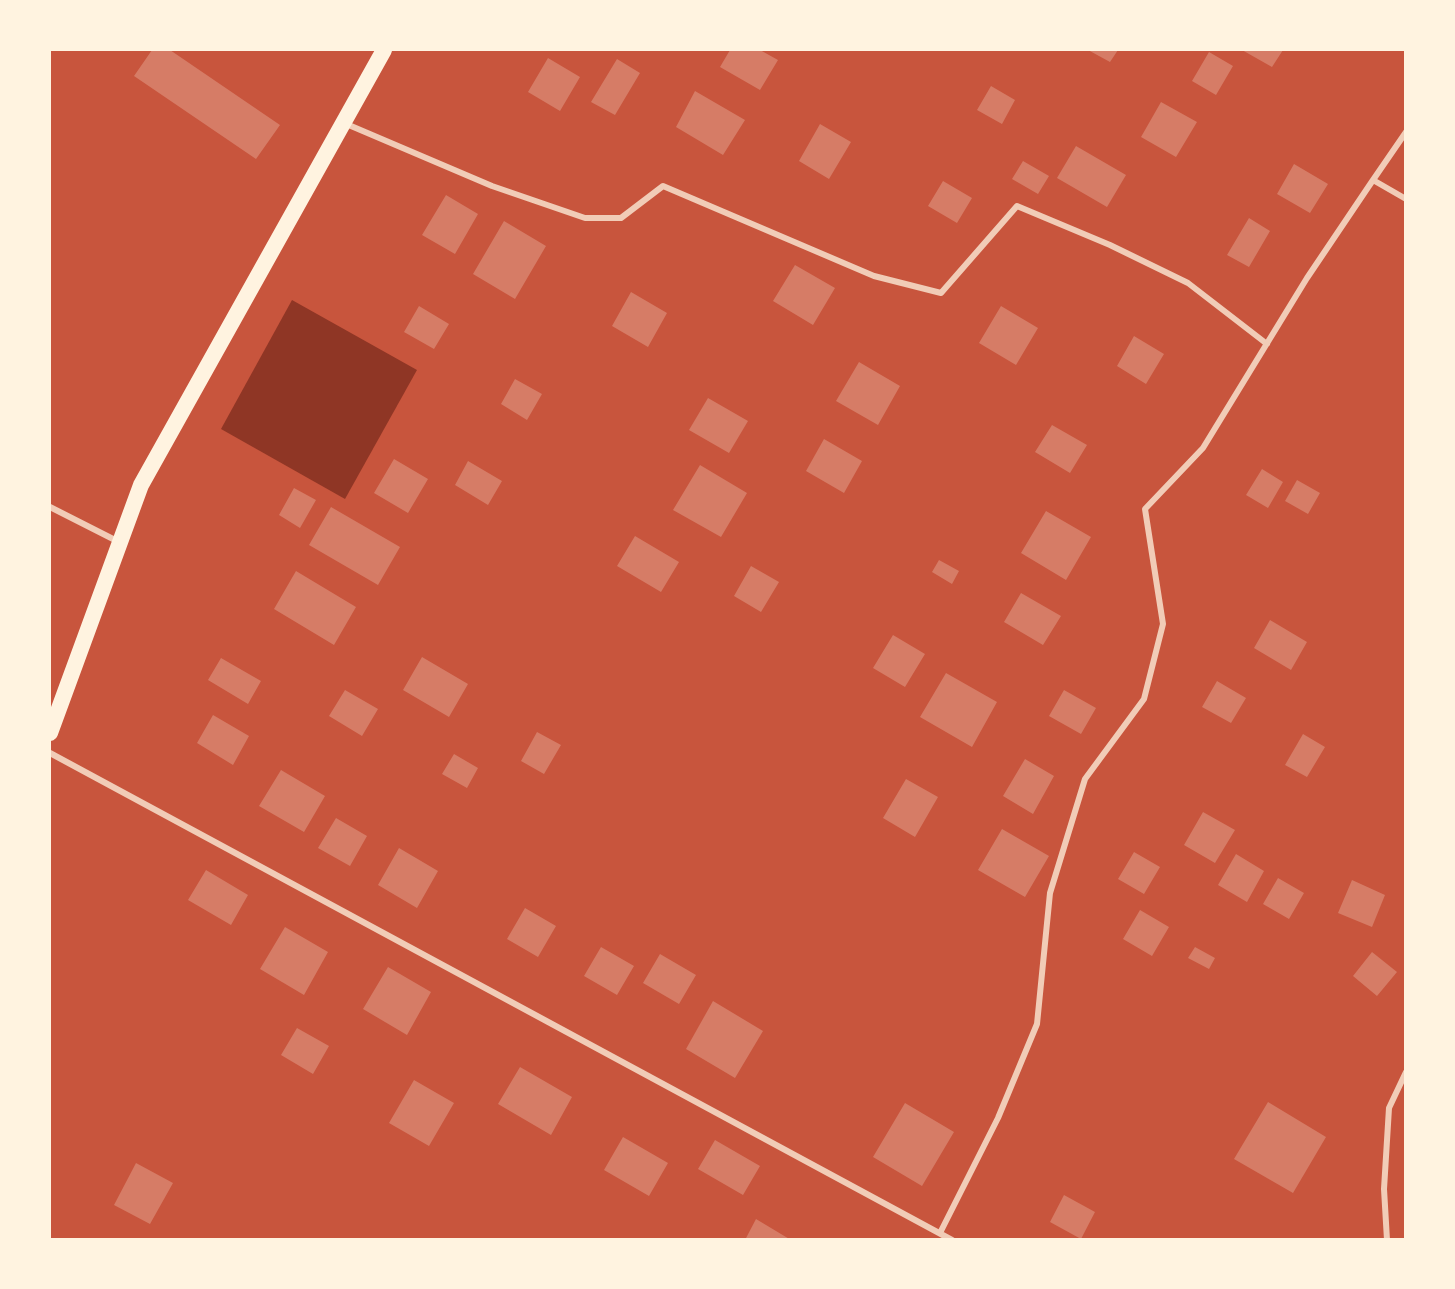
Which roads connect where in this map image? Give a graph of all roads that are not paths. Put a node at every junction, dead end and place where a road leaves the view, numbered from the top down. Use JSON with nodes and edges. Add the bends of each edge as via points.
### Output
{"nodes":[{"id":1,"x":384,"y":50,"type":"edge"},
{"id":2,"x":344,"y":123,"type":"junction"},
{"id":3,"x":1406,"y":132,"type":"edge"},
{"id":4,"x":1373,"y":180,"type":"junction"},
{"id":5,"x":1406,"y":199,"type":"edge"},
{"id":6,"x":1267,"y":344,"type":"junction"},
{"id":7,"x":50,"y":507,"type":"edge"},
{"id":8,"x":120,"y":542,"type":"junction"},
{"id":9,"x":50,"y":733,"type":"edge"},
{"id":10,"x":50,"y":753,"type":"edge"},
{"id":11,"x":1406,"y":1072,"type":"edge"},
{"id":12,"x":940,"y":1233,"type":"junction"},
{"id":13,"x":952,"y":1239,"type":"edge"},
{"id":14,"x":1387,"y":1239,"type":"edge"}],
"edges":[{"from":1,"to":2,"type":"highway"},
{"from":2,"to":6,"type":"street","via":[[492,186],[585,218],[621,218],[663,186],[874,276],[941,292],[1017,206],[1188,283]]},
{"from":2,"to":8,"type":"highway","via":[[141,485]]},
{"from":3,"to":4,"type":"street"},
{"from":4,"to":5,"type":"street"},
{"from":4,"to":6,"type":"street"},
{"from":6,"to":12,"type":"street","via":[[1203,448],[1145,509],[1163,624],[1144,699],[1085,778],[1050,893],[1037,1024],[998,1119]]},
{"from":7,"to":8,"type":"street"},
{"from":8,"to":9,"type":"highway"},
{"from":10,"to":12,"type":"street"},
{"from":11,"to":14,"type":"street","via":[[1389,1108],[1384,1189]]},
{"from":12,"to":13,"type":"street"}]}
